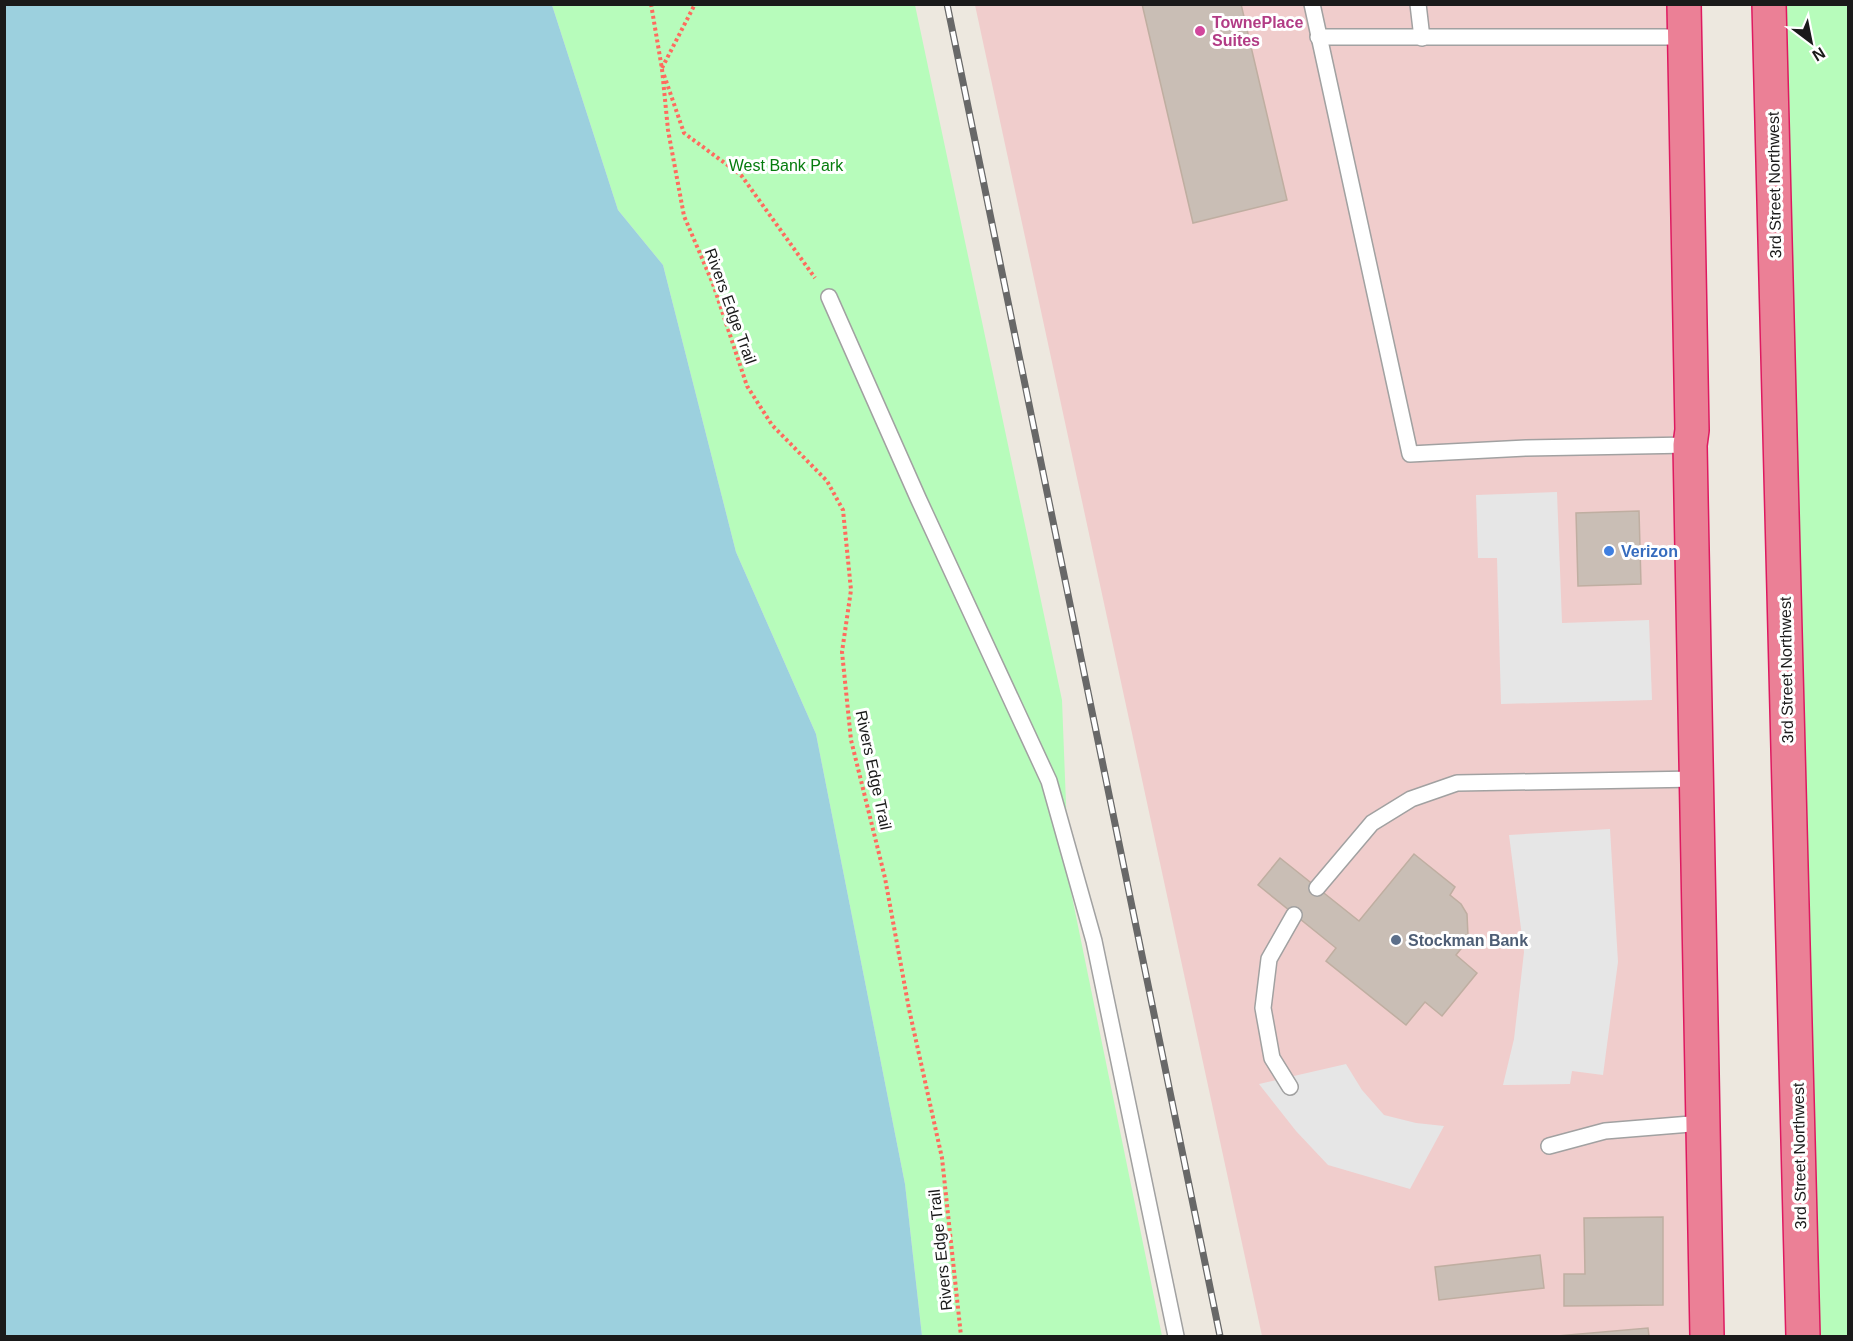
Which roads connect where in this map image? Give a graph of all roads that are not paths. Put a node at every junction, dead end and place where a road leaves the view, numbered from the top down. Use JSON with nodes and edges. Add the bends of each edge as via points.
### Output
{"nodes":[{"id":1,"x":1312,"y":4,"type":"edge"},
{"id":2,"x":1418,"y":4,"type":"edge"},
{"id":3,"x":1684,"y":4,"type":"edge"},
{"id":4,"x":1769,"y":4,"type":"edge"},
{"id":5,"x":1318,"y":37,"type":"junction"},
{"id":6,"x":1685,"y":37,"type":"junction"},
{"id":7,"x":1422,"y":38,"type":"junction"},
{"id":8,"x":829,"y":297,"type":"road end"},
{"id":9,"x":1690,"y":445,"type":"junction"},
{"id":10,"x":1697,"y":779,"type":"junction"},
{"id":11,"x":1317,"y":888,"type":"dead end"},
{"id":12,"x":1294,"y":915,"type":"dead end"},
{"id":13,"x":1290,"y":1087,"type":"dead end"},
{"id":14,"x":1703,"y":1122,"type":"junction"},
{"id":15,"x":1549,"y":1146,"type":"dead end"},
{"id":16,"x":1176,"y":1336,"type":"edge"},
{"id":17,"x":1707,"y":1336,"type":"edge"},
{"id":18,"x":1803,"y":1336,"type":"edge"}],
"edges":[{"from":1,"to":5,"type":"lane"},
{"from":2,"to":7,"type":"lane"},
{"from":3,"to":6,"type":"highway"},
{"from":4,"to":18,"type":"highway","name":"3rd Street Northwest"},
{"from":5,"to":7,"type":"lane"},
{"from":5,"to":9,"type":"lane","via":[[1410,454]]},
{"from":6,"to":7,"type":"lane"},
{"from":6,"to":9,"type":"highway"},
{"from":8,"to":16,"type":"lane","via":[[1048,781],[1094,941]]},
{"from":9,"to":10,"type":"highway"},
{"from":10,"to":11,"type":"lane","via":[[1457,783],[1411,799],[1372,823]]},
{"from":10,"to":14,"type":"highway"},
{"from":12,"to":13,"type":"lane","via":[[1269,959],[1263,1008],[1272,1058]]},
{"from":14,"to":15,"type":"lane","via":[[1605,1131]]},
{"from":14,"to":17,"type":"highway"}]}
